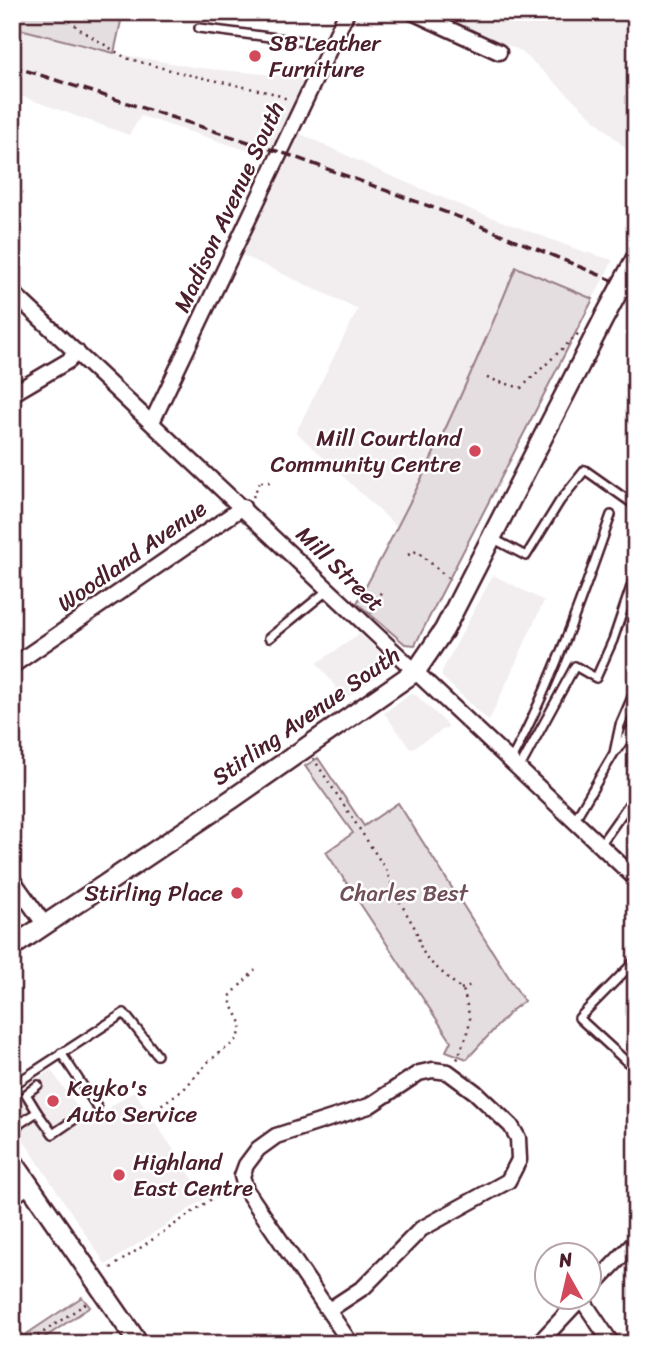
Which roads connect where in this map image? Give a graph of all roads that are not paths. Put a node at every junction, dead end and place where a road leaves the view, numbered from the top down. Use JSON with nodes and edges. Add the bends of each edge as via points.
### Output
{"nodes":[{"id":1,"x":347,"y":12,"type":"edge"},
{"id":2,"x":412,"y":12,"type":"edge"},
{"id":3,"x":199,"y":28,"type":"dead end"},
{"id":4,"x":331,"y":45,"type":"junction"},
{"id":5,"x":499,"y":52,"type":"dead end"},
{"id":6,"x":636,"y":258,"type":"edge"},
{"id":7,"x":12,"y":292,"type":"edge"},
{"id":8,"x":77,"y":352,"type":"junction"},
{"id":9,"x":12,"y":394,"type":"edge"},
{"id":10,"x":152,"y":422,"type":"junction"},
{"id":11,"x":247,"y":504,"type":"junction"},
{"id":12,"x":636,"y":506,"type":"edge"},
{"id":13,"x":611,"y":515,"type":"dead end"},
{"id":14,"x":491,"y":537,"type":"junction"},
{"id":15,"x":636,"y":572,"type":"edge"},
{"id":16,"x":328,"y":590,"type":"junction"},
{"id":17,"x":269,"y":638,"type":"dead end"},
{"id":18,"x":12,"y":666,"type":"edge"},
{"id":19,"x":415,"y":671,"type":"junction"},
{"id":20,"x":636,"y":688,"type":"edge"},
{"id":21,"x":636,"y":722,"type":"edge"},
{"id":22,"x":614,"y":753,"type":"junction"},
{"id":23,"x":515,"y":765,"type":"junction"},
{"id":24,"x":636,"y":794,"type":"edge"},
{"id":25,"x":574,"y":821,"type":"junction"},
{"id":26,"x":600,"y":845,"type":"junction"},
{"id":27,"x":12,"y":879,"type":"edge"},
{"id":28,"x":636,"y":879,"type":"edge"},
{"id":29,"x":44,"y":925,"type":"junction"},
{"id":30,"x":12,"y":947,"type":"edge"},
{"id":31,"x":636,"y":960,"type":"edge"},
{"id":32,"x":636,"y":1053,"type":"edge"},
{"id":33,"x":61,"y":1054,"type":"junction"},
{"id":34,"x":157,"y":1055,"type":"dead end"},
{"id":35,"x":38,"y":1085,"type":"dead end"},
{"id":36,"x":12,"y":1086,"type":"edge"},
{"id":37,"x":97,"y":1107,"type":"dead end"},
{"id":38,"x":37,"y":1112,"type":"junction"},
{"id":39,"x":75,"y":1119,"type":"dead end"},
{"id":40,"x":12,"y":1129,"type":"edge"},
{"id":41,"x":12,"y":1160,"type":"edge"},
{"id":42,"x":29,"y":1185,"type":"junction"},
{"id":43,"x":12,"y":1197,"type":"edge"},
{"id":44,"x":636,"y":1241,"type":"edge"},
{"id":45,"x":602,"y":1276,"type":"edge"},
{"id":46,"x":329,"y":1310,"type":"junction"},
{"id":47,"x":570,"y":1310,"type":"edge"},
{"id":48,"x":593,"y":1310,"type":"edge"},
{"id":49,"x":139,"y":1344,"type":"edge"},
{"id":50,"x":351,"y":1344,"type":"edge"},
{"id":51,"x":538,"y":1344,"type":"edge"},
{"id":52,"x":612,"y":1344,"type":"edge"}],
"edges":[{"from":1,"to":4,"type":"street","name":"Madison Avenue South"},
{"from":2,"to":5,"type":"street"},
{"from":3,"to":4,"type":"lane"},
{"from":4,"to":10,"type":"street","name":"Madison Avenue South"},
{"from":6,"to":14,"type":"street","name":"Stirling Avenue South","bridge":true},
{"from":7,"to":8,"type":"street","name":"Mill Street"},
{"from":8,"to":9,"type":"street"},
{"from":8,"to":10,"type":"street","name":"Mill Street"},
{"from":10,"to":11,"type":"street","name":"Mill Street"},
{"from":11,"to":16,"type":"street","name":"Mill Street"},
{"from":11,"to":18,"type":"street","name":"Woodland Avenue"},
{"from":12,"to":14,"type":"lane","via":[[585,470],[526,556]]},
{"from":13,"to":23,"type":"lane"},
{"from":14,"to":19,"type":"street","name":"Stirling Avenue South","via":[[443,630]]},
{"from":15,"to":23,"type":"lane","via":[[596,678],[575,666]]},
{"from":16,"to":17,"type":"lane"},
{"from":16,"to":19,"type":"street","name":"Mill Street"},
{"from":19,"to":23,"type":"street","name":"Mill Street"},
{"from":19,"to":29,"type":"street","name":"Stirling Avenue South"},
{"from":20,"to":22,"type":"lane"},
{"from":21,"to":22,"type":"lane"},
{"from":22,"to":25,"type":"lane"},
{"from":23,"to":25,"type":"street","name":"Mill Street"},
{"from":24,"to":26,"type":"lane"},
{"from":25,"to":26,"type":"street","name":"Mill Street"},
{"from":26,"to":28,"type":"street","name":"Mill Street"},
{"from":27,"to":29,"type":"street"},
{"from":29,"to":30,"type":"street","name":"Stirling Avenue South"},
{"from":31,"to":32,"type":"lane","via":[[579,1018],[627,1062]]},
{"from":33,"to":34,"type":"lane","via":[[124,1013]]},
{"from":33,"to":36,"type":"lane"},
{"from":33,"to":37,"type":"lane"},
{"from":35,"to":38,"type":"lane","via":[[26,1094]]},
{"from":38,"to":39,"type":"lane","via":[[53,1134]]},
{"from":38,"to":40,"type":"lane"},
{"from":41,"to":42,"type":"street"},
{"from":42,"to":43,"type":"street"},
{"from":42,"to":49,"type":"street"},
{"from":44,"to":45,"type":"street"},
{"from":46,"to":46,"type":"street","via":[[364,1287],[421,1229],[508,1181],[519,1160],[518,1138],[511,1126],[448,1072],[419,1073],[369,1106],[276,1136],[246,1165],[242,1176],[246,1190]]},
{"from":46,"to":50,"type":"street"},
{"from":47,"to":51,"type":"street"},
{"from":48,"to":52,"type":"street"}]}
